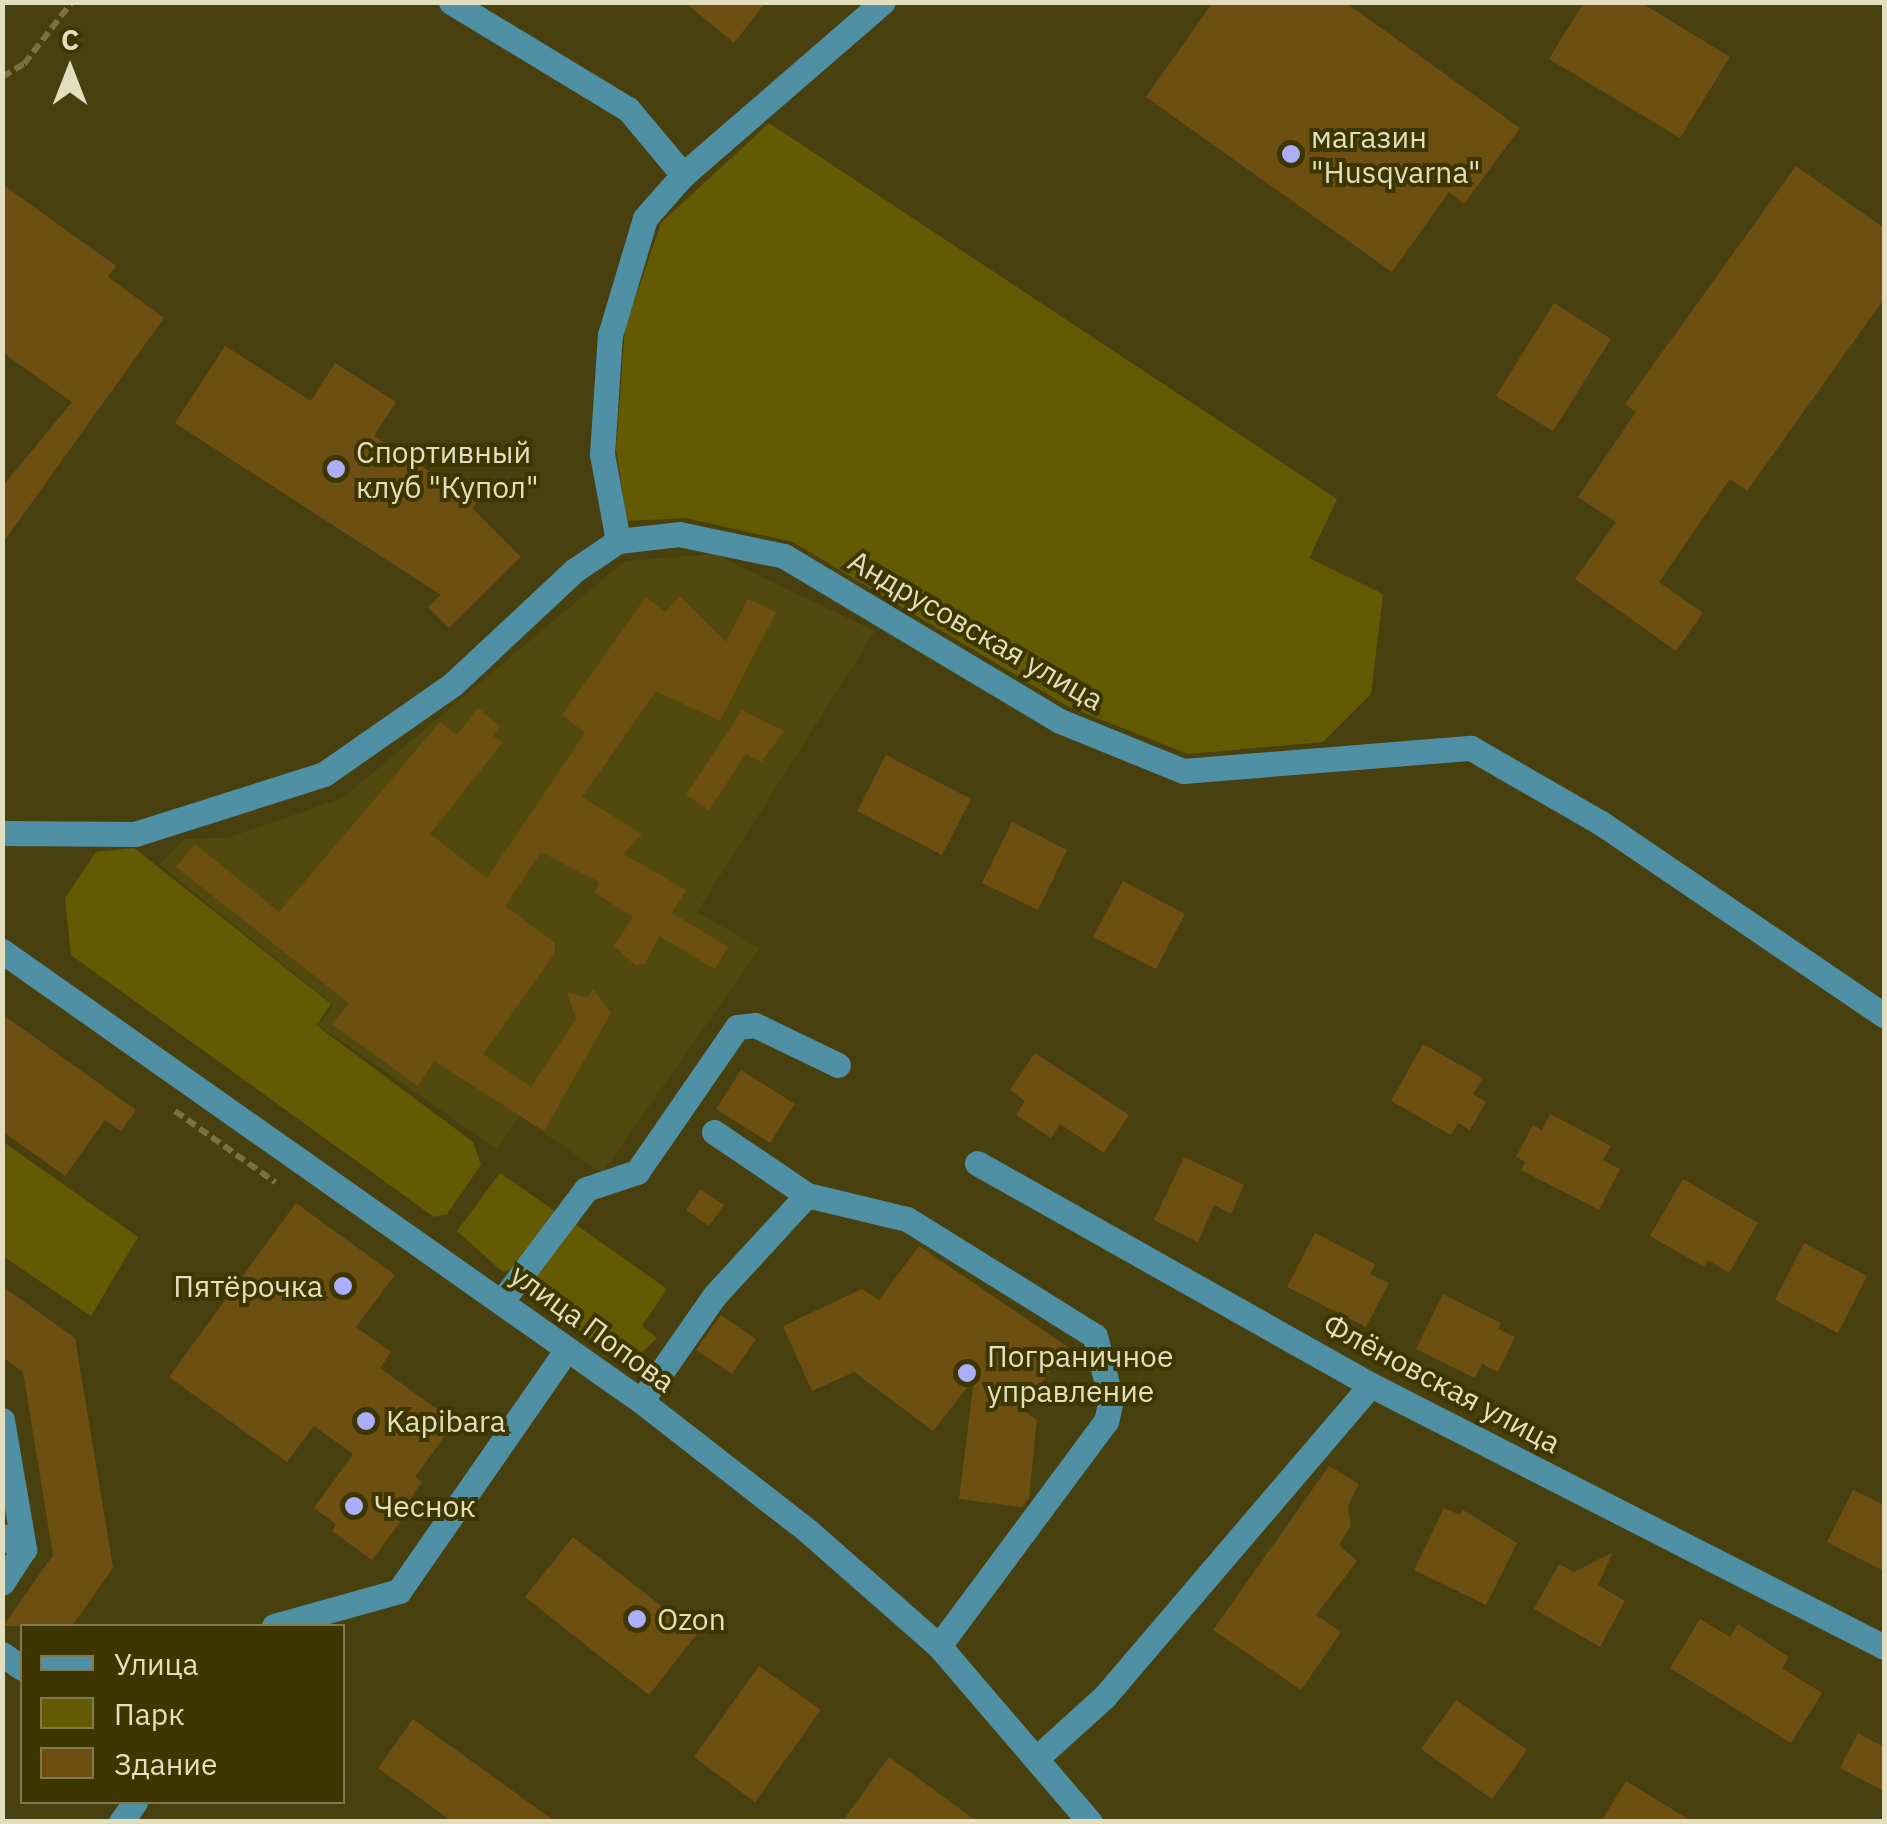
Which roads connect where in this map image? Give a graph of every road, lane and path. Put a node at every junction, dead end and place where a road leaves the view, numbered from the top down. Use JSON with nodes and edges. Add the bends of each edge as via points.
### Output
{"nodes":[{"id":1,"x":72,"y":2,"type":"edge"},
{"id":2,"x":451,"y":2,"type":"edge"},
{"id":3,"x":882,"y":2,"type":"edge"},
{"id":4,"x":2,"y":77,"type":"edge"},
{"id":5,"x":682,"y":175,"type":"junction"},
{"id":6,"x":618,"y":541,"type":"junction"},
{"id":7,"x":2,"y":832,"type":"edge"},
{"id":8,"x":2,"y":952,"type":"edge"},
{"id":9,"x":1884,"y":1016,"type":"edge"},
{"id":10,"x":838,"y":1065,"type":"dead end"},
{"id":11,"x":714,"y":1132,"type":"dead end"},
{"id":12,"x":977,"y":1163,"type":"dead end"},
{"id":13,"x":807,"y":1195,"type":"junction"},
{"id":14,"x":501,"y":1302,"type":"junction"},
{"id":15,"x":566,"y":1351,"type":"junction"},
{"id":16,"x":1372,"y":1385,"type":"junction"},
{"id":17,"x":641,"y":1401,"type":"junction"},
{"id":18,"x":2,"y":1420,"type":"edge"},
{"id":19,"x":13,"y":1543,"type":"edge"},
{"id":20,"x":2,"y":1583,"type":"edge"},
{"id":21,"x":281,"y":1624,"type":"edge"},
{"id":22,"x":939,"y":1646,"type":"junction"},
{"id":23,"x":1884,"y":1647,"type":"edge"},
{"id":24,"x":1040,"y":1755,"type":"junction"},
{"id":25,"x":1090,"y":1822,"type":"edge"}],
"edges":[{"from":1,"to":4,"type":"path","via":[[24,64]]},
{"from":2,"to":5,"type":"street","via":[[628,109]]},
{"from":3,"to":5,"type":"street"},
{"from":5,"to":6,"type":"street","via":[[645,218],[610,335],[602,454]]},
{"from":6,"to":7,"type":"street","via":[[575,570],[453,684],[324,774],[135,834]]},
{"from":6,"to":9,"type":"street","name":"Андрусовская улица","via":[[679,534],[784,556],[1060,721],[1183,771],[1470,748],[1601,823]]},
{"from":8,"to":14,"type":"street","name":"улица Попова"},
{"from":10,"to":14,"type":"street","via":[[755,1025],[736,1028],[637,1172],[586,1189]]},
{"from":11,"to":13,"type":"street"},
{"from":12,"to":16,"type":"street","name":"Флёновская улица"},
{"from":13,"to":17,"type":"street","via":[[715,1294]]},
{"from":13,"to":22,"type":"street","via":[[907,1219],[1095,1336],[1104,1351],[1111,1400],[1106,1421]]},
{"from":14,"to":15,"type":"street","name":"улица Попова"},
{"from":15,"to":17,"type":"street","name":"улица Попова"},
{"from":15,"to":21,"type":"street","via":[[399,1591]]},
{"from":16,"to":23,"type":"street","name":"Флёновская улица"},
{"from":16,"to":24,"type":"street","via":[[1104,1696]]},
{"from":17,"to":22,"type":"street","name":"улица Попова","via":[[808,1531]]},
{"from":18,"to":19,"type":"street"},
{"from":19,"to":20,"type":"street"},
{"from":22,"to":24,"type":"street","name":"улица Попова"},
{"from":24,"to":25,"type":"street","name":"улица Попова"}]}
